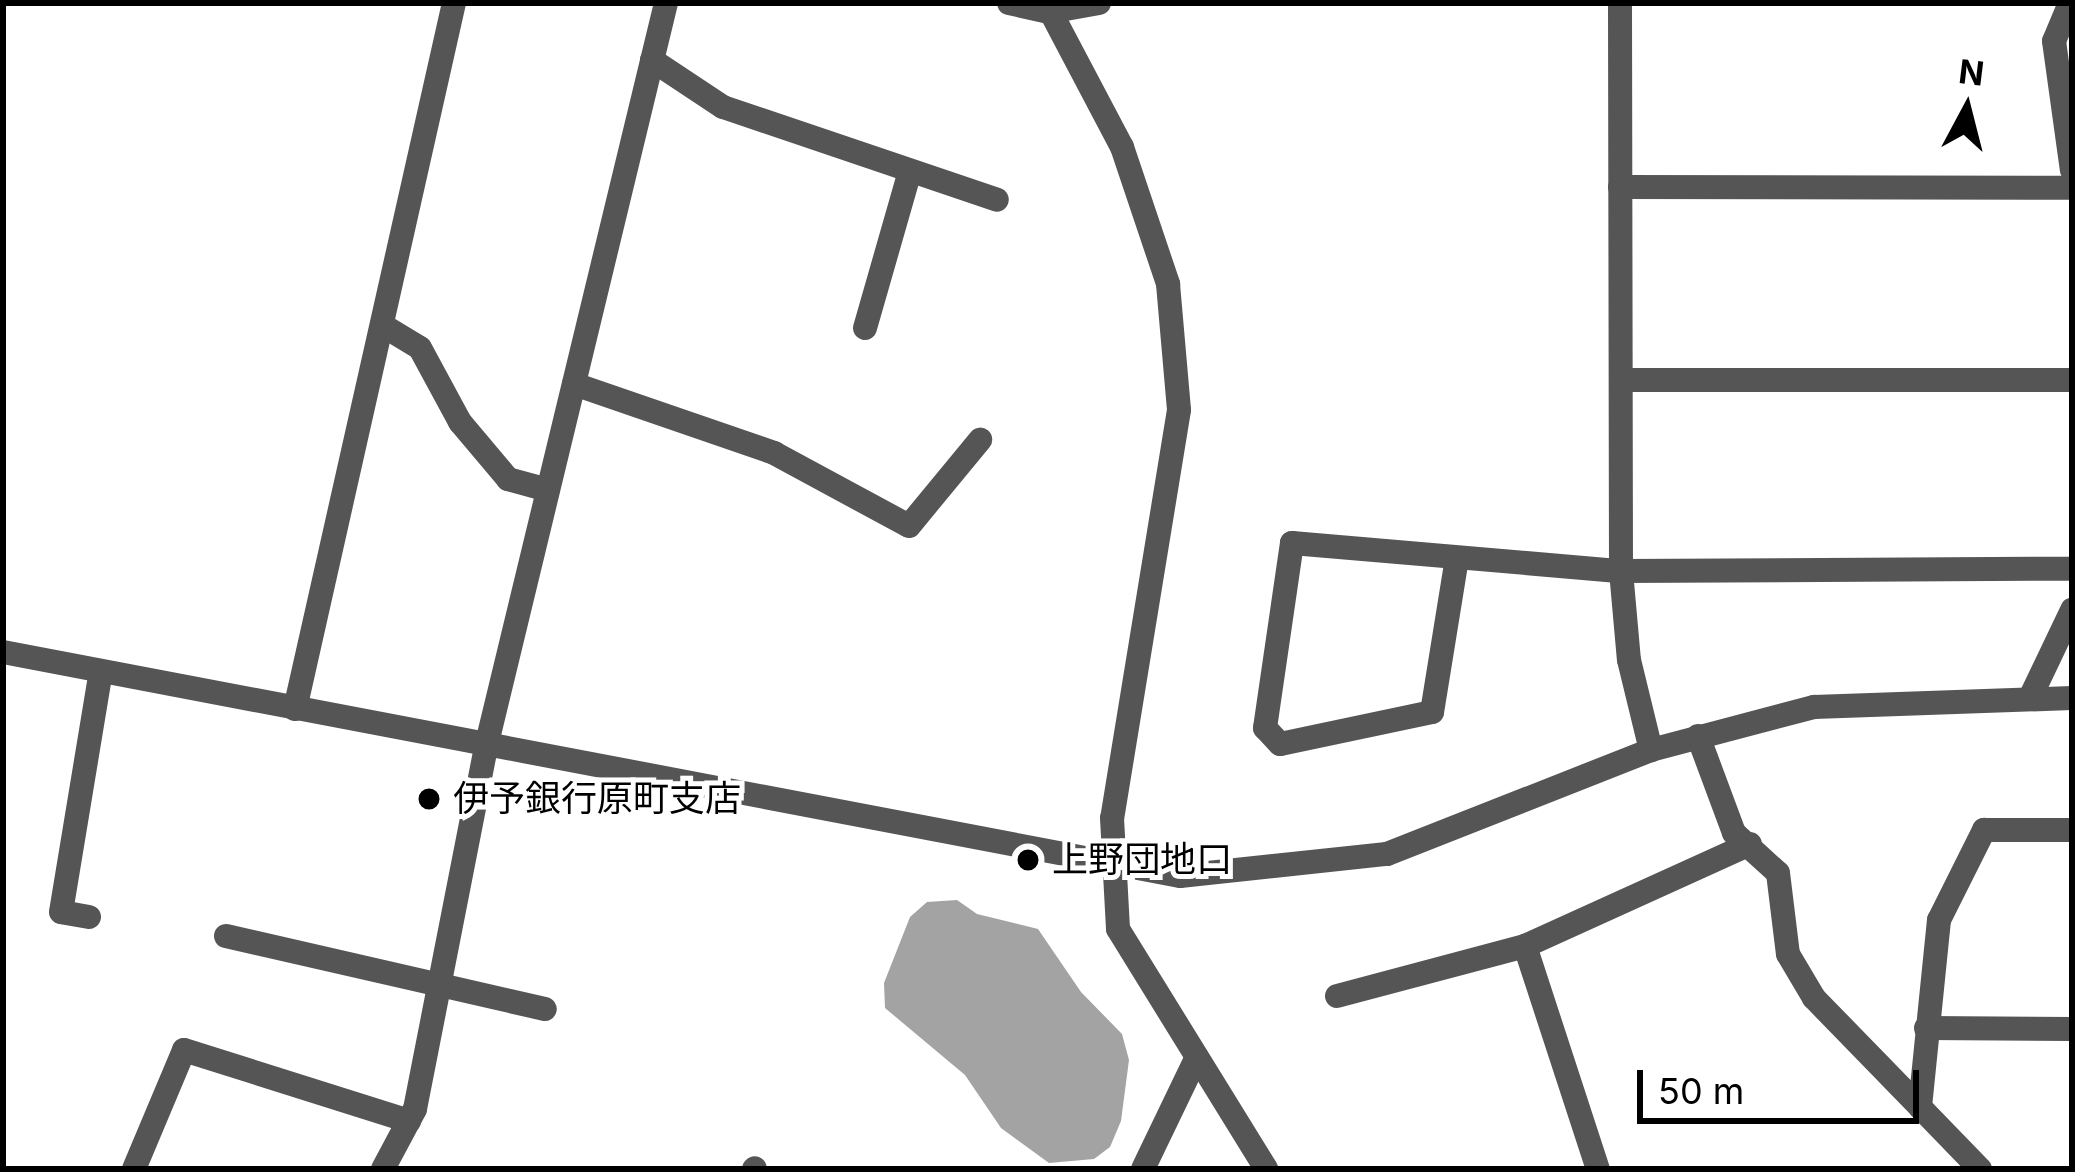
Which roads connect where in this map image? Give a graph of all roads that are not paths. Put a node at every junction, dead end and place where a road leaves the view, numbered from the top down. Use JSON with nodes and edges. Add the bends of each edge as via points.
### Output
{"nodes":[{"id":1,"x":454,"y":3,"type":"edge"},
{"id":2,"x":666,"y":3,"type":"edge"},
{"id":3,"x":1009,"y":3,"type":"edge"},
{"id":4,"x":1099,"y":3,"type":"edge"},
{"id":5,"x":1620,"y":3,"type":"edge"},
{"id":6,"x":2070,"y":3,"type":"edge"},
{"id":7,"x":1047,"y":7,"type":"edge"},
{"id":8,"x":652,"y":60,"type":"junction"},
{"id":9,"x":2072,"y":170,"type":"edge"},
{"id":10,"x":910,"y":171,"type":"junction"},
{"id":11,"x":1621,"y":187,"type":"junction"},
{"id":12,"x":2072,"y":188,"type":"edge"},
{"id":13,"x":997,"y":200,"type":"dead end"},
{"id":14,"x":382,"y":325,"type":"junction"},
{"id":15,"x":865,"y":328,"type":"dead end"},
{"id":16,"x":1621,"y":380,"type":"junction"},
{"id":17,"x":2072,"y":380,"type":"edge"},
{"id":18,"x":574,"y":384,"type":"junction"},
{"id":19,"x":980,"y":440,"type":"dead end"},
{"id":20,"x":548,"y":490,"type":"junction"},
{"id":21,"x":1457,"y":558,"type":"junction"},
{"id":22,"x":2072,"y":569,"type":"edge"},
{"id":23,"x":1621,"y":571,"type":"junction"},
{"id":24,"x":2072,"y":610,"type":"edge"},
{"id":25,"x":3,"y":652,"type":"edge"},
{"id":26,"x":101,"y":671,"type":"junction"},
{"id":27,"x":2030,"y":698,"type":"junction"},
{"id":28,"x":2072,"y":698,"type":"edge"},
{"id":29,"x":295,"y":710,"type":"junction"},
{"id":30,"x":1698,"y":736,"type":"junction"},
{"id":31,"x":486,"y":747,"type":"junction"},
{"id":32,"x":1651,"y":750,"type":"junction"},
{"id":33,"x":2072,"y":830,"type":"edge"},
{"id":34,"x":1750,"y":844,"type":"junction"},
{"id":35,"x":1114,"y":869,"type":"junction"},
{"id":36,"x":89,"y":917,"type":"dead end"},
{"id":37,"x":226,"y":936,"type":"dead end"},
{"id":38,"x":1525,"y":946,"type":"junction"},
{"id":39,"x":440,"y":986,"type":"junction"},
{"id":40,"x":1337,"y":996,"type":"dead end"},
{"id":41,"x":545,"y":1009,"type":"dead end"},
{"id":42,"x":1926,"y":1028,"type":"junction"},
{"id":43,"x":2072,"y":1029,"type":"edge"},
{"id":44,"x":1197,"y":1057,"type":"junction"},
{"id":45,"x":1920,"y":1106,"type":"junction"},
{"id":46,"x":409,"y":1121,"type":"junction"},
{"id":47,"x":134,"y":1169,"type":"edge"},
{"id":48,"x":382,"y":1169,"type":"edge"},
{"id":49,"x":1142,"y":1169,"type":"edge"},
{"id":50,"x":1266,"y":1169,"type":"edge"},
{"id":51,"x":1598,"y":1169,"type":"edge"},
{"id":52,"x":1981,"y":1169,"type":"edge"}],
"edges":[{"from":1,"to":14,"type":"street"},
{"from":2,"to":8,"type":"street"},
{"from":3,"to":7,"type":"street"},
{"from":4,"to":7,"type":"street"},
{"from":5,"to":11,"type":"street"},
{"from":6,"to":9,"type":"street","via":[[2054,41]]},
{"from":7,"to":35,"type":"street","via":[[1122,147],[1168,284],[1179,410],[1112,818]]},
{"from":8,"to":10,"type":"street","via":[[723,106]]},
{"from":8,"to":18,"type":"street"},
{"from":10,"to":13,"type":"street"},
{"from":10,"to":15,"type":"street"},
{"from":11,"to":12,"type":"street"},
{"from":11,"to":16,"type":"street"},
{"from":14,"to":20,"type":"street","via":[[420,348],[460,422],[508,479]]},
{"from":14,"to":29,"type":"street"},
{"from":16,"to":17,"type":"street"},
{"from":16,"to":23,"type":"street"},
{"from":18,"to":19,"type":"street","via":[[775,453],[908,526]]},
{"from":18,"to":20,"type":"street"},
{"from":20,"to":31,"type":"street"},
{"from":21,"to":21,"type":"street","via":[[1432,712],[1280,744],[1265,728],[1292,543]]},
{"from":21,"to":23,"type":"street"},
{"from":22,"to":23,"type":"street"},
{"from":23,"to":32,"type":"street","via":[[1629,660]]},
{"from":24,"to":27,"type":"street"},
{"from":25,"to":26,"type":"street"},
{"from":26,"to":29,"type":"street"},
{"from":26,"to":36,"type":"street","via":[[61,912]]},
{"from":27,"to":28,"type":"street"},
{"from":27,"to":30,"type":"street","via":[[1814,706]]},
{"from":29,"to":31,"type":"street"},
{"from":30,"to":32,"type":"street"},
{"from":30,"to":34,"type":"street","via":[[1734,833]]},
{"from":31,"to":35,"type":"street"},
{"from":31,"to":39,"type":"street"},
{"from":32,"to":35,"type":"street","via":[[1387,854],[1222,874]]},
{"from":33,"to":42,"type":"street","via":[[1984,830],[1939,920]]},
{"from":34,"to":38,"type":"street"},
{"from":34,"to":45,"type":"street","via":[[1778,873],[1788,954],[1814,998]]},
{"from":35,"to":44,"type":"street","via":[[1118,929]]},
{"from":37,"to":39,"type":"street"},
{"from":38,"to":40,"type":"street"},
{"from":38,"to":51,"type":"street"},
{"from":39,"to":41,"type":"street"},
{"from":39,"to":46,"type":"street"},
{"from":42,"to":43,"type":"street"},
{"from":42,"to":45,"type":"street"},
{"from":44,"to":49,"type":"street"},
{"from":44,"to":50,"type":"street"},
{"from":45,"to":52,"type":"street"},
{"from":46,"to":47,"type":"street","via":[[184,1050]]},
{"from":46,"to":48,"type":"street"}]}
